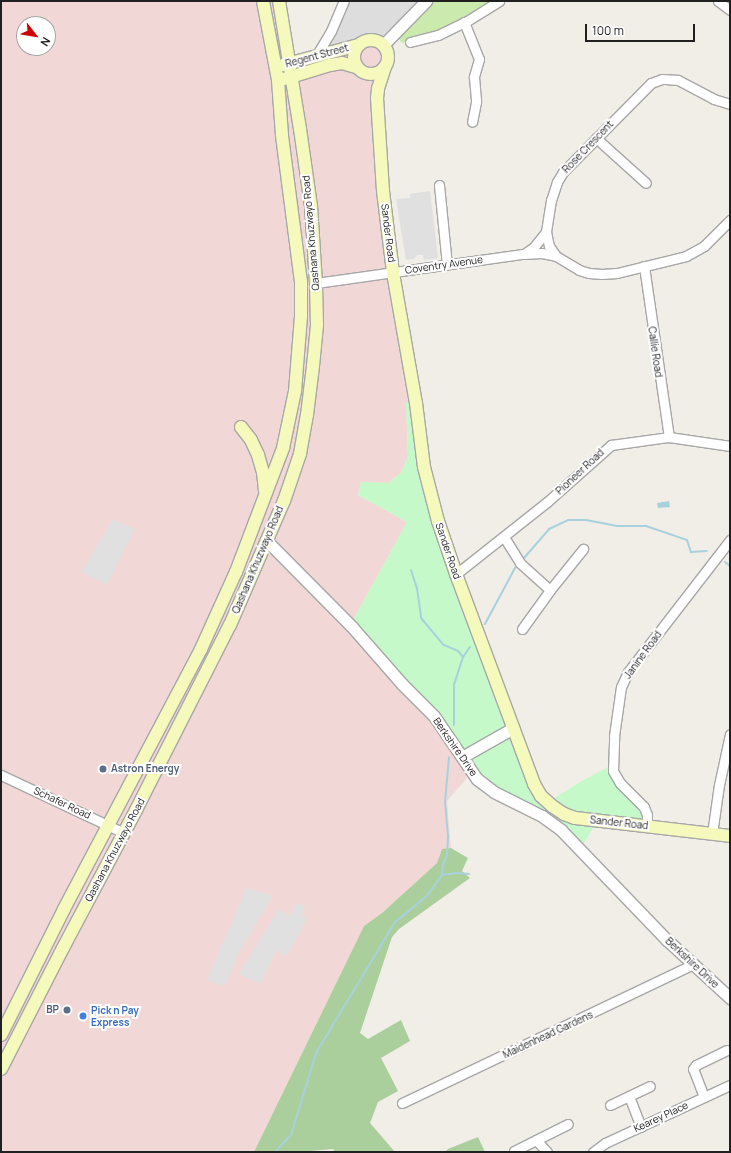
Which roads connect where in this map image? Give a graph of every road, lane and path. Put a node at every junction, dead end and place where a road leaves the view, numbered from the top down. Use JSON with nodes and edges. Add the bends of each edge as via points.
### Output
{"nodes":[{"id":1,"x":263,"y":1,"type":"edge"},
{"id":2,"x":279,"y":1,"type":"edge"},
{"id":3,"x":344,"y":1,"type":"edge"},
{"id":4,"x":426,"y":1,"type":"edge"},
{"id":5,"x":499,"y":1,"type":"edge"},
{"id":6,"x":718,"y":1,"type":"edge"},
{"id":7,"x":730,"y":10,"type":"edge"},
{"id":8,"x":464,"y":22,"type":"junction"},
{"id":9,"x":410,"y":42,"type":"dead end"},
{"id":10,"x":358,"y":45,"type":"junction"},
{"id":11,"x":383,"y":45,"type":"junction"},
{"id":12,"x":316,"y":56,"type":"junction"},
{"id":13,"x":290,"y":63,"type":"junction"},
{"id":14,"x":276,"y":67,"type":"junction"},
{"id":15,"x":385,"y":67,"type":"junction"},
{"id":16,"x":360,"y":70,"type":"junction"},
{"id":17,"x":292,"y":77,"type":"junction"},
{"id":18,"x":278,"y":80,"type":"junction"},
{"id":19,"x":377,"y":98,"type":"junction"},
{"id":20,"x":730,"y":104,"type":"edge"},
{"id":21,"x":472,"y":122,"type":"dead end"},
{"id":22,"x":596,"y":138,"type":"junction"},
{"id":23,"x":646,"y":183,"type":"dead end"},
{"id":24,"x":439,"y":185,"type":"dead end"},
{"id":25,"x":730,"y":220,"type":"edge"},
{"id":26,"x":546,"y":232,"type":"junction"},
{"id":27,"x":523,"y":254,"type":"junction"},
{"id":28,"x":556,"y":256,"type":"junction"},
{"id":29,"x":447,"y":265,"type":"junction"},
{"id":30,"x":644,"y":266,"type":"junction"},
{"id":31,"x":393,"y":273,"type":"junction"},
{"id":32,"x":316,"y":283,"type":"junction"},
{"id":33,"x":241,"y":427,"type":"dead end"},
{"id":34,"x":668,"y":437,"type":"junction"},
{"id":35,"x":730,"y":446,"type":"edge"},
{"id":36,"x":265,"y":494,"type":"junction"},
{"id":37,"x":504,"y":537,"type":"junction"},
{"id":38,"x":730,"y":540,"type":"edge"},
{"id":39,"x":267,"y":541,"type":"junction"},
{"id":40,"x":583,"y":549,"type":"dead end"},
{"id":41,"x":456,"y":574,"type":"junction"},
{"id":42,"x":550,"y":590,"type":"junction"},
{"id":43,"x":522,"y":628,"type":"dead end"},
{"id":44,"x":513,"y":728,"type":"junction"},
{"id":45,"x":730,"y":734,"type":"edge"},
{"id":46,"x":462,"y":757,"type":"junction"},
{"id":47,"x":1,"y":775,"type":"edge"},
{"id":48,"x":108,"y":825,"type":"junction"},
{"id":49,"x":647,"y":826,"type":"junction"},
{"id":50,"x":124,"y":832,"type":"junction"},
{"id":51,"x":712,"y":834,"type":"junction"},
{"id":52,"x":730,"y":836,"type":"edge"},
{"id":53,"x":694,"y":964,"type":"junction"},
{"id":54,"x":730,"y":998,"type":"edge"},
{"id":55,"x":1,"y":1036,"type":"edge"},
{"id":56,"x":727,"y":1050,"type":"dead end"},
{"id":57,"x":1,"y":1069,"type":"edge"},
{"id":58,"x":730,"y":1085,"type":"edge"},
{"id":59,"x":650,"y":1086,"type":"dead end"},
{"id":60,"x":629,"y":1096,"type":"junction"},
{"id":61,"x":704,"y":1097,"type":"junction"},
{"id":62,"x":402,"y":1103,"type":"dead end"},
{"id":63,"x":610,"y":1105,"type":"dead end"},
{"id":64,"x":568,"y":1124,"type":"dead end"},
{"id":65,"x":641,"y":1126,"type":"junction"},
{"id":66,"x":536,"y":1140,"type":"junction"},
{"id":67,"x":514,"y":1151,"type":"dead end"},
{"id":68,"x":547,"y":1152,"type":"edge"},
{"id":69,"x":593,"y":1152,"type":"edge"}],
"edges":[{"from":1,"to":14,"type":"main road","name":"Qashana Khuzwayo Road"},
{"from":2,"to":13,"type":"main road","name":"Qashana Khuzwayo Road"},
{"from":3,"to":12,"type":"street","via":[[331,31]]},
{"from":4,"to":11,"type":"street"},
{"from":5,"to":8,"type":"street"},
{"from":6,"to":7,"type":"street"},
{"from":8,"to":9,"type":"street","via":[[438,35]]},
{"from":8,"to":21,"type":"street","via":[[479,63],[474,77],[476,102]]},
{"from":10,"to":11,"type":"main road","via":[[368,40]]},
{"from":10,"to":12,"type":"main road","name":"Regent Street"},
{"from":10,"to":16,"type":"main road","via":[[353,56]]},
{"from":11,"to":15,"type":"main road","via":[[388,56]]},
{"from":12,"to":13,"type":"main road","name":"Regent Street"},
{"from":13,"to":14,"type":"main road","name":"Regent Street"},
{"from":13,"to":17,"type":"main road","name":"Qashana Khuzwayo Road"},
{"from":14,"to":18,"type":"main road","name":"Qashana Khuzwayo Road"},
{"from":15,"to":16,"type":"main road","via":[[376,74]]},
{"from":15,"to":19,"type":"main road","name":"Sander Road"},
{"from":16,"to":17,"type":"main road","name":"Regent Street","via":[[348,64],[336,64]]},
{"from":16,"to":19,"type":"main road","name":"Sander Road","via":[[371,82]]},
{"from":17,"to":18,"type":"main road","name":"Regent Street"},
{"from":17,"to":32,"type":"main road","name":"Qashana Khuzwayo Road","via":[[311,206]]},
{"from":18,"to":36,"type":"main road","name":"Qashana Khuzwayo Road","via":[[282,135],[301,282],[301,316],[291,416],[283,448]]},
{"from":19,"to":31,"type":"main road","name":"Sander Road","via":[[383,191]]},
{"from":20,"to":22,"type":"street","name":"Rose Crescent","via":[[717,101],[678,80],[657,80],[646,87]]},
{"from":22,"to":23,"type":"street"},
{"from":22,"to":26,"type":"street","name":"Rose Crescent","via":[[567,166],[557,182],[549,206]]},
{"from":24,"to":29,"type":"street"},
{"from":25,"to":30,"type":"street","via":[[713,239],[694,252]]},
{"from":26,"to":27,"type":"street","via":[[533,248]]},
{"from":26,"to":28,"type":"street","name":"Rose Crescent","via":[[549,246]]},
{"from":27,"to":28,"type":"street","name":"Coventry Avenue","via":[[542,253]]},
{"from":27,"to":29,"type":"street","name":"Coventry Avenue"},
{"from":28,"to":30,"type":"street","via":[[570,266],[589,273],[617,272]]},
{"from":29,"to":31,"type":"street","name":"Coventry Avenue"},
{"from":30,"to":34,"type":"street","name":"Callie Road"},
{"from":31,"to":32,"type":"street","name":"Coventry Avenue"},
{"from":31,"to":41,"type":"main road","name":"Sander Road","via":[[416,403],[424,467],[438,521]]},
{"from":32,"to":39,"type":"main road","name":"Qashana Khuzwayo Road","via":[[317,325],[300,454]]},
{"from":33,"to":36,"type":"main road","via":[[258,455]]},
{"from":34,"to":35,"type":"street","name":"Pioneer Road"},
{"from":34,"to":37,"type":"street","name":"Pioneer Road","via":[[617,443],[606,447],[547,502]]},
{"from":36,"to":48,"type":"main road","name":"Qashana Khuzwayo Road","via":[[236,572],[201,649]]},
{"from":37,"to":41,"type":"street","name":"Pioneer Road"},
{"from":37,"to":42,"type":"street","via":[[520,563]]},
{"from":38,"to":49,"type":"street","name":"Janine Road","via":[[628,672],[621,687],[612,768],[616,778],[644,807]]},
{"from":39,"to":46,"type":"street","name":"Berkshire Drive","via":[[353,628],[434,716]]},
{"from":39,"to":50,"type":"main road","name":"Qashana Khuzwayo Road","via":[[230,625]]},
{"from":40,"to":42,"type":"street"},
{"from":41,"to":44,"type":"main road","name":"Sander Road"},
{"from":42,"to":43,"type":"street"},
{"from":44,"to":46,"type":"street"},
{"from":44,"to":49,"type":"main road","name":"Sander Road","via":[[534,784],[541,796],[558,811],[582,820]]},
{"from":45,"to":51,"type":"street"},
{"from":46,"to":53,"type":"street","name":"Berkshire Drive","via":[[477,779],[494,792],[542,816],[561,830],[621,894]]},
{"from":47,"to":48,"type":"street","name":"Schafer Road"},
{"from":48,"to":50,"type":"street","name":"Schafer Road"},
{"from":48,"to":55,"type":"main road","name":"Qashana Khuzwayo Road"},
{"from":49,"to":51,"type":"main road","name":"Sander Road"},
{"from":50,"to":57,"type":"main road","name":"Qashana Khuzwayo Road"},
{"from":51,"to":52,"type":"main road","name":"Sander Road"},
{"from":53,"to":54,"type":"street","name":"Berkshire Drive"},
{"from":53,"to":62,"type":"street","name":"Maidenhead Gardens"},
{"from":56,"to":61,"type":"street","via":[[696,1065],[693,1069]]},
{"from":58,"to":61,"type":"street","name":"Kearey Place"},
{"from":59,"to":60,"type":"street"},
{"from":60,"to":63,"type":"street"},
{"from":60,"to":65,"type":"street"},
{"from":61,"to":65,"type":"street","name":"Kearey Place"},
{"from":64,"to":66,"type":"street"},
{"from":65,"to":69,"type":"street","name":"Kearey Place","via":[[605,1143]]},
{"from":66,"to":67,"type":"street"},
{"from":66,"to":68,"type":"street"}]}
